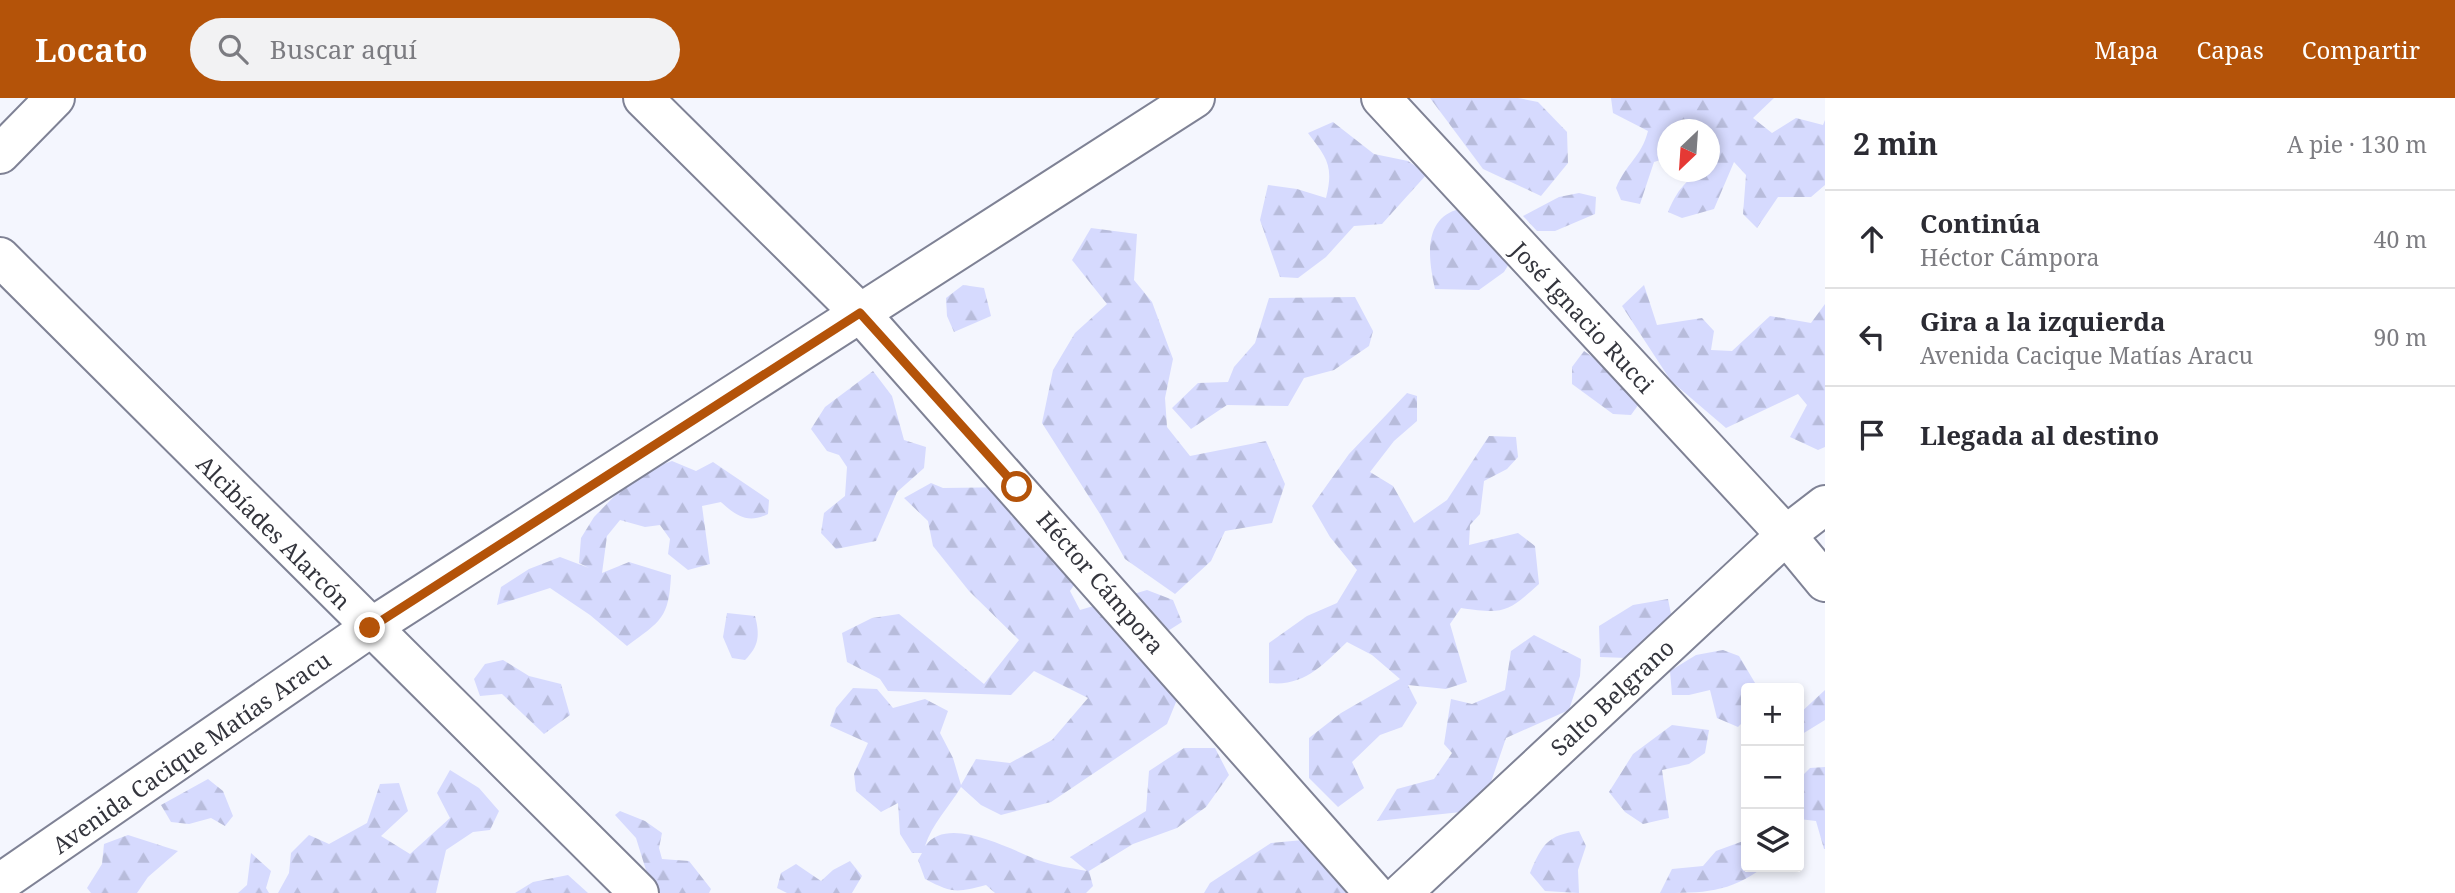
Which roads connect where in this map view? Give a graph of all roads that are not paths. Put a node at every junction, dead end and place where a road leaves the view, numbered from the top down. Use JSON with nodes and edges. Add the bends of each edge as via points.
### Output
{"nodes":[{"id":1,"x":55,"y":98,"type":"edge"},
{"id":2,"x":643,"y":98,"type":"edge"},
{"id":3,"x":1195,"y":98,"type":"edge"},
{"id":4,"x":1381,"y":98,"type":"edge"},
{"id":5,"x":0,"y":154,"type":"edge"},
{"id":6,"x":0,"y":257,"type":"edge"},
{"id":7,"x":860,"y":313,"type":"junction"},
{"id":8,"x":1825,"y":505,"type":"edge"},
{"id":9,"x":1786,"y":536,"type":"junction"},
{"id":10,"x":1825,"y":582,"type":"edge"},
{"id":11,"x":370,"y":628,"type":"junction"},
{"id":12,"x":0,"y":883,"type":"edge"},
{"id":13,"x":639,"y":893,"type":"edge"},
{"id":14,"x":1374,"y":893,"type":"edge"},
{"id":15,"x":1402,"y":893,"type":"edge"}],
"edges":[{"from":1,"to":5,"type":"street"},
{"from":2,"to":7,"type":"street","name":"Héctor Cámpora"},
{"from":3,"to":7,"type":"street","name":"Avenida Cacique Matías Aracu"},
{"from":4,"to":9,"type":"street","name":"José Ignacio Rucci"},
{"from":6,"to":11,"type":"street","name":"Alcibíades Alarcón"},
{"from":7,"to":11,"type":"street","name":"Avenida Cacique Matías Aracu"},
{"from":7,"to":14,"type":"street","name":"Héctor Cámpora"},
{"from":8,"to":9,"type":"street","name":"Salto Belgrano"},
{"from":9,"to":10,"type":"street","name":"José Ignacio Rucci"},
{"from":9,"to":15,"type":"street","name":"Salto Belgrano"},
{"from":11,"to":12,"type":"street","name":"Avenida Cacique Matías Aracu"},
{"from":11,"to":13,"type":"street","name":"Alcibíades Alarcón"}]}
